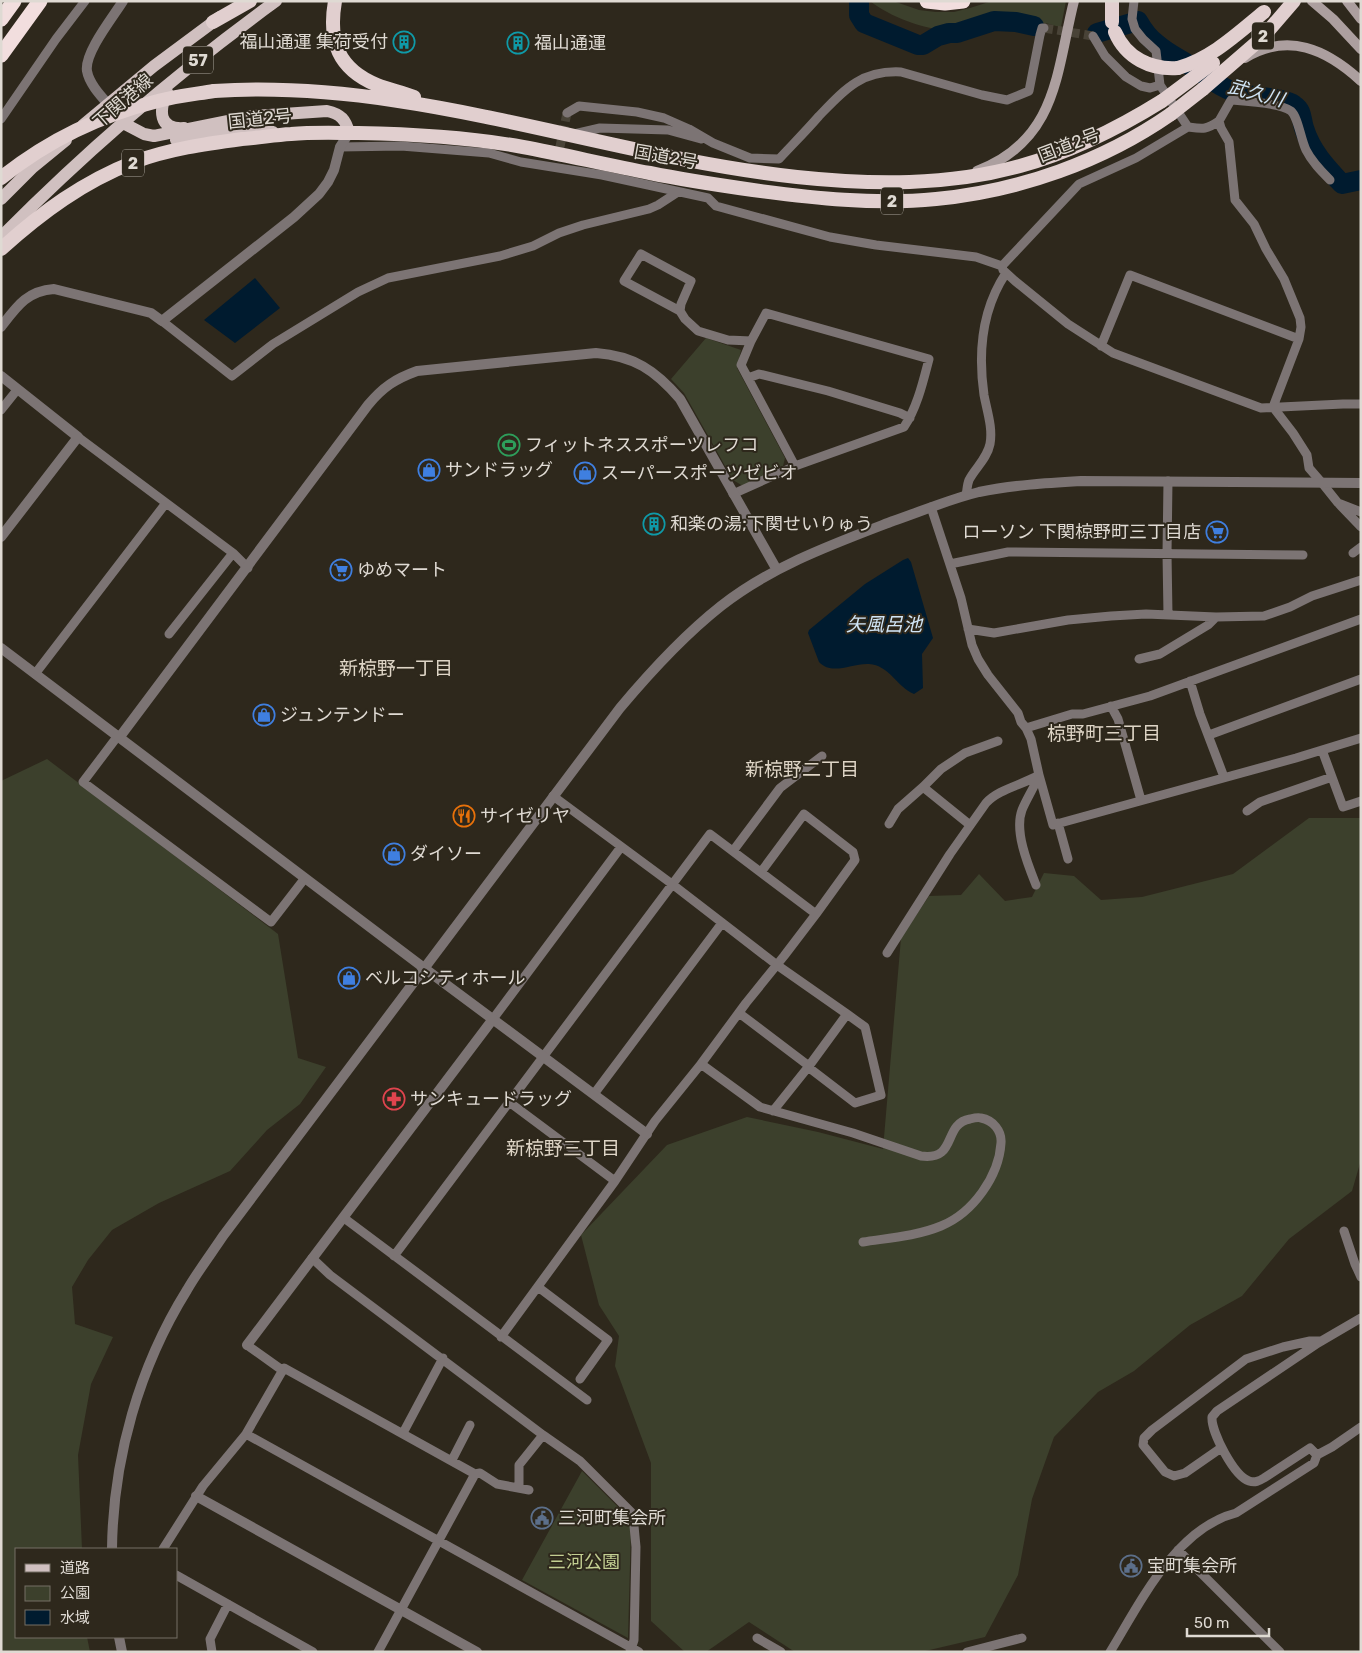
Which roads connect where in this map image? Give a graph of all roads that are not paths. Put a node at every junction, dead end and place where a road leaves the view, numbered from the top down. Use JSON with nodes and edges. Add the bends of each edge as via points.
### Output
{"nodes":[{"id":1,"x":14,"y":1,"type":"edge"},
{"id":2,"x":40,"y":1,"type":"edge"},
{"id":3,"x":44,"y":1,"type":"edge"},
{"id":4,"x":85,"y":1,"type":"edge"},
{"id":5,"x":123,"y":1,"type":"edge"},
{"id":6,"x":243,"y":1,"type":"edge"},
{"id":7,"x":250,"y":1,"type":"edge"},
{"id":8,"x":276,"y":1,"type":"edge"},
{"id":9,"x":324,"y":1,"type":"edge"},
{"id":10,"x":335,"y":1,"type":"edge"},
{"id":11,"x":927,"y":1,"type":"edge"},
{"id":12,"x":963,"y":1,"type":"edge"},
{"id":13,"x":1074,"y":1,"type":"edge"},
{"id":14,"x":1112,"y":1,"type":"edge"},
{"id":15,"x":1134,"y":1,"type":"edge"},
{"id":16,"x":1273,"y":1,"type":"edge"},
{"id":17,"x":1294,"y":1,"type":"edge"},
{"id":18,"x":1312,"y":1,"type":"edge"},
{"id":19,"x":1347,"y":1,"type":"edge"},
{"id":20,"x":1,"y":19,"type":"edge"},
{"id":21,"x":1361,"y":19,"type":"edge"},
{"id":22,"x":25,"y":22,"type":"junction"},
{"id":23,"x":213,"y":22,"type":"junction"},
{"id":24,"x":1044,"y":28,"type":"dead end"},
{"id":25,"x":333,"y":35,"type":"junction"},
{"id":26,"x":1093,"y":36,"type":"dead end"},
{"id":27,"x":1361,"y":49,"type":"edge"},
{"id":28,"x":1,"y":55,"type":"edge"},
{"id":29,"x":1216,"y":66,"type":"junction"},
{"id":30,"x":1361,"y":81,"type":"edge"},
{"id":31,"x":171,"y":83,"type":"junction"},
{"id":32,"x":1160,"y":85,"type":"junction"},
{"id":33,"x":108,"y":104,"type":"junction"},
{"id":34,"x":436,"y":106,"type":"junction"},
{"id":35,"x":567,"y":113,"type":"dead end"},
{"id":36,"x":1,"y":119,"type":"edge"},
{"id":37,"x":1219,"y":121,"type":"junction"},
{"id":38,"x":123,"y":123,"type":"junction"},
{"id":39,"x":195,"y":127,"type":"junction"},
{"id":40,"x":1188,"y":127,"type":"junction"},
{"id":41,"x":349,"y":133,"type":"junction"},
{"id":42,"x":294,"y":134,"type":"junction"},
{"id":43,"x":569,"y":135,"type":"junction"},
{"id":44,"x":713,"y":142,"type":"junction"},
{"id":45,"x":340,"y":147,"type":"junction"},
{"id":46,"x":1,"y":178,"type":"edge"},
{"id":47,"x":945,"y":180,"type":"junction"},
{"id":48,"x":1330,"y":180,"type":"dead end"},
{"id":49,"x":678,"y":192,"type":"junction"},
{"id":50,"x":1,"y":199,"type":"edge"},
{"id":51,"x":1,"y":237,"type":"edge"},
{"id":52,"x":1,"y":249,"type":"edge"},
{"id":53,"x":1004,"y":269,"type":"junction"},
{"id":54,"x":680,"y":311,"type":"junction"},
{"id":55,"x":162,"y":321,"type":"junction"},
{"id":56,"x":1,"y":327,"type":"edge"},
{"id":57,"x":1299,"y":338,"type":"junction"},
{"id":58,"x":750,"y":341,"type":"junction"},
{"id":59,"x":1101,"y":346,"type":"junction"},
{"id":60,"x":1,"y":376,"type":"edge"},
{"id":61,"x":748,"y":378,"type":"junction"},
{"id":62,"x":17,"y":390,"type":"junction"},
{"id":63,"x":1361,"y":404,"type":"edge"},
{"id":64,"x":1273,"y":407,"type":"junction"},
{"id":65,"x":1,"y":410,"type":"edge"},
{"id":66,"x":910,"y":418,"type":"junction"},
{"id":67,"x":78,"y":437,"type":"junction"},
{"id":68,"x":795,"y":466,"type":"junction"},
{"id":69,"x":1168,"y":481,"type":"junction"},
{"id":70,"x":1322,"y":484,"type":"junction"},
{"id":71,"x":1361,"y":484,"type":"edge"},
{"id":72,"x":733,"y":494,"type":"junction"},
{"id":73,"x":966,"y":495,"type":"junction"},
{"id":74,"x":166,"y":503,"type":"junction"},
{"id":75,"x":1338,"y":503,"type":"junction"},
{"id":76,"x":931,"y":507,"type":"junction"},
{"id":77,"x":1361,"y":512,"type":"edge"},
{"id":78,"x":1361,"y":527,"type":"edge"},
{"id":79,"x":1,"y":537,"type":"edge"},
{"id":80,"x":1361,"y":547,"type":"edge"},
{"id":81,"x":233,"y":553,"type":"junction"},
{"id":82,"x":1353,"y":553,"type":"dead end"},
{"id":83,"x":1167,"y":554,"type":"junction"},
{"id":84,"x":1303,"y":555,"type":"dead end"},
{"id":85,"x":950,"y":564,"type":"junction"},
{"id":86,"x":248,"y":568,"type":"junction"},
{"id":87,"x":777,"y":570,"type":"junction"},
{"id":88,"x":1361,"y":580,"type":"edge"},
{"id":89,"x":1168,"y":615,"type":"junction"},
{"id":90,"x":1216,"y":617,"type":"junction"},
{"id":91,"x":1361,"y":619,"type":"edge"},
{"id":92,"x":968,"y":629,"type":"junction"},
{"id":93,"x":169,"y":634,"type":"dead end"},
{"id":94,"x":1,"y":648,"type":"edge"},
{"id":95,"x":1139,"y":659,"type":"dead end"},
{"id":96,"x":35,"y":674,"type":"junction"},
{"id":97,"x":1361,"y":679,"type":"edge"},
{"id":98,"x":1190,"y":681,"type":"junction"},
{"id":99,"x":1111,"y":706,"type":"junction"},
{"id":100,"x":1026,"y":728,"type":"junction"},
{"id":101,"x":1209,"y":735,"type":"junction"},
{"id":102,"x":118,"y":737,"type":"junction"},
{"id":103,"x":1361,"y":738,"type":"edge"},
{"id":104,"x":998,"y":742,"type":"dead end"},
{"id":105,"x":1322,"y":750,"type":"junction"},
{"id":106,"x":822,"y":756,"type":"dead end"},
{"id":107,"x":1039,"y":775,"type":"junction"},
{"id":108,"x":1224,"y":777,"type":"junction"},
{"id":109,"x":1332,"y":777,"type":"junction"},
{"id":110,"x":923,"y":787,"type":"junction"},
{"id":111,"x":554,"y":796,"type":"junction"},
{"id":112,"x":1141,"y":800,"type":"junction"},
{"id":113,"x":1361,"y":801,"type":"edge"},
{"id":114,"x":1247,"y":811,"type":"dead end"},
{"id":115,"x":1058,"y":823,"type":"junction"},
{"id":116,"x":889,"y":824,"type":"dead end"},
{"id":117,"x":970,"y":825,"type":"junction"},
{"id":118,"x":622,"y":847,"type":"junction"},
{"id":119,"x":733,"y":852,"type":"junction"},
{"id":120,"x":1068,"y":859,"type":"dead end"},
{"id":121,"x":761,"y":872,"type":"junction"},
{"id":122,"x":305,"y":878,"type":"junction"},
{"id":123,"x":672,"y":884,"type":"junction"},
{"id":124,"x":1036,"y":885,"type":"dead end"},
{"id":125,"x":816,"y":914,"type":"junction"},
{"id":126,"x":722,"y":923,"type":"junction"},
{"id":127,"x":886,"y":953,"type":"dead end"},
{"id":128,"x":777,"y":966,"type":"junction"},
{"id":129,"x":424,"y":968,"type":"junction"},
{"id":130,"x":739,"y":1013,"type":"junction"},
{"id":131,"x":847,"y":1014,"type":"junction"},
{"id":132,"x":493,"y":1019,"type":"junction"},
{"id":133,"x":543,"y":1057,"type":"junction"},
{"id":134,"x":702,"y":1064,"type":"junction"},
{"id":135,"x":809,"y":1066,"type":"junction"},
{"id":136,"x":594,"y":1094,"type":"junction"},
{"id":137,"x":509,"y":1102,"type":"junction"},
{"id":138,"x":773,"y":1111,"type":"junction"},
{"id":139,"x":648,"y":1134,"type":"junction"},
{"id":140,"x":615,"y":1181,"type":"junction"},
{"id":141,"x":344,"y":1218,"type":"junction"},
{"id":142,"x":1344,"y":1231,"type":"dead end"},
{"id":143,"x":863,"y":1242,"type":"dead end"},
{"id":144,"x":394,"y":1256,"type":"junction"},
{"id":145,"x":312,"y":1258,"type":"junction"},
{"id":146,"x":1361,"y":1277,"type":"edge"},
{"id":147,"x":538,"y":1287,"type":"junction"},
{"id":148,"x":1361,"y":1318,"type":"edge"},
{"id":149,"x":501,"y":1337,"type":"junction"},
{"id":150,"x":1322,"y":1341,"type":"junction"},
{"id":151,"x":247,"y":1346,"type":"joint"},
{"id":152,"x":443,"y":1358,"type":"junction"},
{"id":153,"x":282,"y":1370,"type":"junction"},
{"id":154,"x":580,"y":1378,"type":"dead end"},
{"id":155,"x":587,"y":1400,"type":"dead end"},
{"id":156,"x":470,"y":1425,"type":"dead end"},
{"id":157,"x":1361,"y":1427,"type":"edge"},
{"id":158,"x":403,"y":1433,"type":"junction"},
{"id":159,"x":246,"y":1434,"type":"junction"},
{"id":160,"x":543,"y":1434,"type":"junction"},
{"id":161,"x":1221,"y":1448,"type":"junction"},
{"id":162,"x":1317,"y":1455,"type":"junction"},
{"id":163,"x":452,"y":1460,"type":"junction"},
{"id":164,"x":475,"y":1474,"type":"junction"},
{"id":165,"x":519,"y":1488,"type":"junction"},
{"id":166,"x":529,"y":1490,"type":"dead end"},
{"id":167,"x":196,"y":1496,"type":"junction"},
{"id":168,"x":439,"y":1541,"type":"junction"},
{"id":169,"x":112,"y":1548,"type":"edge"},
{"id":170,"x":164,"y":1548,"type":"edge"},
{"id":171,"x":1178,"y":1550,"type":"junction"},
{"id":172,"x":178,"y":1576,"type":"edge"},
{"id":173,"x":228,"y":1604,"type":"junction"},
{"id":174,"x":402,"y":1610,"type":"junction"},
{"id":175,"x":119,"y":1638,"type":"edge"},
{"id":176,"x":757,"y":1638,"type":"dead end"},
{"id":177,"x":1022,"y":1638,"type":"dead end"},
{"id":178,"x":994,"y":1649,"type":"edge"},
{"id":179,"x":634,"y":1650,"type":"edge"},
{"id":180,"x":122,"y":1652,"type":"edge"},
{"id":181,"x":212,"y":1652,"type":"edge"},
{"id":182,"x":314,"y":1652,"type":"edge"},
{"id":183,"x":378,"y":1652,"type":"edge"},
{"id":184,"x":477,"y":1652,"type":"edge"},
{"id":185,"x":781,"y":1652,"type":"edge"},
{"id":186,"x":967,"y":1652,"type":"edge"},
{"id":187,"x":1110,"y":1652,"type":"edge"},
{"id":188,"x":1280,"y":1652,"type":"edge"}],
"edges":[{"from":1,"to":20,"type":"highway"},
{"from":2,"to":22,"type":"highway"},
{"from":3,"to":22,"type":"highway"},
{"from":4,"to":36,"type":"street"},
{"from":5,"to":33,"type":"street","via":[[91,51],[87,64],[88,76]]},
{"from":6,"to":23,"type":"main road","name":"下関港線","number":"57"},
{"from":7,"to":23,"type":"highway"},
{"from":8,"to":31,"type":"main road","name":"下関港線","number":"57"},
{"from":9,"to":25,"type":"highway"},
{"from":10,"to":25,"type":"highway"},
{"from":11,"to":12,"type":"highway"},
{"from":13,"to":47,"type":"main road","via":[[1059,75],[1040,120],[1020,145],[996,163]]},
{"from":14,"to":29,"type":"highway","bridge":true,"via":[[1117,38],[1140,61],[1168,69]]},
{"from":15,"to":32,"type":"street","via":[[1133,22],[1143,39],[1156,51]]},
{"from":16,"to":29,"type":"highway","name":"国道2号","number":"2"},
{"from":17,"to":29,"type":"highway","name":"国道2号","number":"2","via":[[1263,37]]},
{"from":18,"to":27,"type":"main road"},
{"from":19,"to":21,"type":"main road"},
{"from":22,"to":28,"type":"highway"},
{"from":23,"to":33,"type":"main road","name":"下関港線","number":"57"},
{"from":24,"to":44,"type":"street","via":[[1029,91],[1016,97],[1007,100],[982,95],[901,72],[876,73],[847,87],[779,159],[750,158]]},
{"from":25,"to":34,"type":"highway","via":[[338,53],[355,73],[377,85]]},
{"from":26,"to":32,"type":"street","via":[[1105,56],[1126,77],[1141,86]]},
{"from":29,"to":30,"type":"main road","via":[[1262,50],[1297,46],[1324,54]]},
{"from":29,"to":41,"type":"highway","name":"国道2号","number":"2","bridge":true,"via":[[1171,114],[1116,147],[1087,160],[1003,188],[915,200],[875,201],[786,194],[654,174],[491,142]]},
{"from":29,"to":47,"type":"highway","name":"国道2号","number":"2","bridge":true,"via":[[1108,132],[1065,152],[1012,168]]},
{"from":31,"to":38,"type":"main road","name":"下関港線","number":"57"},
{"from":31,"to":39,"type":"main road","via":[[162,105],[163,119],[173,127]]},
{"from":32,"to":40,"type":"street"},
{"from":33,"to":38,"type":"main road"},
{"from":33,"to":50,"type":"main road","name":"下関港線","number":"57"},
{"from":34,"to":43,"type":"highway","name":"国道2号","number":"2"},
{"from":34,"to":46,"type":"highway","name":"国道2号","number":"2","bridge":true,"via":[[280,89],[214,91],[159,101],[111,116],[51,144]]},
{"from":35,"to":44,"type":"street","via":[[579,106],[636,112],[664,118]]},
{"from":37,"to":40,"type":"street","via":[[1204,130]]},
{"from":37,"to":48,"type":"street","via":[[1230,100],[1289,110],[1295,116],[1310,157]]},
{"from":37,"to":57,"type":"street","via":[[1229,142],[1235,200],[1254,224],[1288,287],[1300,318]]},
{"from":38,"to":39,"type":"main road","via":[[154,136]]},
{"from":38,"to":42,"type":"main road","via":[[138,139],[153,144],[243,130]]},
{"from":38,"to":51,"type":"main road","name":"下関港線","number":"57"},
{"from":39,"to":41,"type":"main road","via":[[253,116],[327,111],[342,117]]},
{"from":40,"to":53,"type":"street","via":[[1136,158],[1079,184]]},
{"from":41,"to":42,"type":"highway","name":"国道2号","number":"2"},
{"from":41,"to":45,"type":"street"},
{"from":42,"to":45,"type":"street","via":[[327,136]]},
{"from":42,"to":52,"type":"highway","name":"国道2号","number":"2","via":[[212,142],[135,162],[85,185],[58,202]]},
{"from":43,"to":44,"type":"street","via":[[600,128],[668,130]]},
{"from":43,"to":47,"type":"highway","name":"国道2号","number":"2","via":[[695,162],[780,175],[877,183]]},
{"from":45,"to":49,"type":"street","via":[[401,146],[489,153],[522,162],[557,164]]},
{"from":45,"to":55,"type":"street","via":[[328,182],[294,218]]},
{"from":49,"to":53,"type":"street","via":[[708,198],[716,206],[830,237],[976,257]]},
{"from":49,"to":55,"type":"street","via":[[649,209],[583,225],[500,256],[383,280],[273,344],[232,376]]},
{"from":53,"to":59,"type":"street","via":[[1068,324]]},
{"from":53,"to":73,"type":"street","via":[[984,321],[981,365],[990,443],[985,458],[968,481]]},
{"from":54,"to":54,"type":"street","via":[[691,281],[641,254],[624,281]]},
{"from":54,"to":58,"type":"street","via":[[698,331],[728,340]]},
{"from":55,"to":56,"type":"street","via":[[151,313],[54,289],[29,296]]},
{"from":57,"to":59,"type":"street","via":[[1130,275]]},
{"from":57,"to":64,"type":"street"},
{"from":58,"to":61,"type":"street","via":[[742,365]]},
{"from":58,"to":66,"type":"street","via":[[766,313],[929,359]]},
{"from":59,"to":64,"type":"street","via":[[1260,408]]},
{"from":60,"to":62,"type":"street"},
{"from":61,"to":66,"type":"street","via":[[759,374],[828,391]]},
{"from":61,"to":68,"type":"street"},
{"from":62,"to":65,"type":"street"},
{"from":62,"to":67,"type":"street"},
{"from":63,"to":64,"type":"street"},
{"from":64,"to":70,"type":"street","via":[[1307,455],[1309,468]]},
{"from":66,"to":68,"type":"street","via":[[904,427]]},
{"from":67,"to":74,"type":"street"},
{"from":67,"to":79,"type":"street"},
{"from":68,"to":72,"type":"street"},
{"from":69,"to":70,"type":"street"},
{"from":69,"to":73,"type":"street","via":[[1064,482]]},
{"from":69,"to":83,"type":"street"},
{"from":70,"to":71,"type":"street"},
{"from":70,"to":75,"type":"street"},
{"from":72,"to":86,"type":"street","via":[[680,399],[658,376],[635,362],[596,353],[417,371],[384,387],[376,396]]},
{"from":72,"to":87,"type":"street"},
{"from":73,"to":76,"type":"street"},
{"from":74,"to":81,"type":"street"},
{"from":74,"to":96,"type":"street"},
{"from":75,"to":77,"type":"street"},
{"from":75,"to":78,"type":"street"},
{"from":76,"to":85,"type":"street"},
{"from":76,"to":87,"type":"street","via":[[826,546]]},
{"from":80,"to":82,"type":"street"},
{"from":81,"to":86,"type":"street"},
{"from":81,"to":93,"type":"street"},
{"from":83,"to":84,"type":"street"},
{"from":83,"to":85,"type":"street","via":[[1008,552]]},
{"from":83,"to":89,"type":"street"},
{"from":85,"to":92,"type":"street"},
{"from":86,"to":102,"type":"street"},
{"from":87,"to":111,"type":"street","via":[[721,606],[668,653],[620,708]]},
{"from":88,"to":90,"type":"street","via":[[1264,616]]},
{"from":89,"to":90,"type":"street"},
{"from":89,"to":92,"type":"street","via":[[1085,618],[994,633]]},
{"from":90,"to":95,"type":"street","via":[[1160,654]]},
{"from":91,"to":98,"type":"street"},
{"from":92,"to":100,"type":"street","via":[[978,659]]},
{"from":94,"to":96,"type":"street"},
{"from":96,"to":102,"type":"street"},
{"from":97,"to":101,"type":"street"},
{"from":98,"to":99,"type":"street"},
{"from":98,"to":101,"type":"street"},
{"from":99,"to":100,"type":"street"},
{"from":99,"to":112,"type":"street","via":[[1118,719]]},
{"from":100,"to":107,"type":"street"},
{"from":101,"to":108,"type":"street"},
{"from":102,"to":122,"type":"street"},
{"from":102,"to":122,"type":"street","via":[[83,782],[271,922]]},
{"from":103,"to":105,"type":"street"},
{"from":104,"to":110,"type":"street","via":[[956,758]]},
{"from":105,"to":108,"type":"street"},
{"from":105,"to":109,"type":"street"},
{"from":106,"to":119,"type":"street","via":[[780,788]]},
{"from":107,"to":115,"type":"street","via":[[1053,824]]},
{"from":107,"to":117,"type":"street","via":[[992,797]]},
{"from":107,"to":124,"type":"street","via":[[1020,817],[1020,836]]},
{"from":108,"to":112,"type":"street"},
{"from":109,"to":113,"type":"street","via":[[1343,807]]},
{"from":109,"to":114,"type":"street","via":[[1260,802]]},
{"from":110,"to":116,"type":"street","via":[[898,809]]},
{"from":110,"to":117,"type":"street"},
{"from":111,"to":118,"type":"street"},
{"from":111,"to":129,"type":"street"},
{"from":112,"to":115,"type":"street"},
{"from":115,"to":120,"type":"street"},
{"from":117,"to":127,"type":"street"},
{"from":118,"to":123,"type":"street"},
{"from":118,"to":132,"type":"street"},
{"from":119,"to":121,"type":"street"},
{"from":119,"to":123,"type":"street","via":[[710,834]]},
{"from":121,"to":125,"type":"street"},
{"from":121,"to":125,"type":"street","via":[[804,814],[853,852],[855,860]]},
{"from":122,"to":129,"type":"street"},
{"from":123,"to":126,"type":"street"},
{"from":123,"to":133,"type":"street"},
{"from":125,"to":128,"type":"street"},
{"from":126,"to":128,"type":"street"},
{"from":126,"to":136,"type":"street"},
{"from":128,"to":130,"type":"street"},
{"from":128,"to":131,"type":"street"},
{"from":129,"to":132,"type":"street"},
{"from":129,"to":169,"type":"street","via":[[223,1236],[170,1320],[145,1372],[126,1434],[120,1459]]},
{"from":130,"to":134,"type":"street"},
{"from":130,"to":135,"type":"street"},
{"from":131,"to":135,"type":"street"},
{"from":131,"to":135,"type":"street","via":[[865,1027],[881,1095],[855,1103]]},
{"from":132,"to":133,"type":"street"},
{"from":132,"to":141,"type":"street"},
{"from":133,"to":136,"type":"street"},
{"from":133,"to":137,"type":"street"},
{"from":134,"to":138,"type":"street","via":[[760,1107]]},
{"from":134,"to":139,"type":"street"},
{"from":135,"to":138,"type":"street"},
{"from":136,"to":139,"type":"street"},
{"from":137,"to":140,"type":"street"},
{"from":137,"to":144,"type":"street"},
{"from":138,"to":143,"type":"street","via":[[930,1158],[942,1153],[956,1126],[965,1120],[981,1118],[998,1130],[1000,1152],[992,1176],[978,1198],[961,1213],[942,1226]]},
{"from":139,"to":140,"type":"street"},
{"from":140,"to":147,"type":"street"},
{"from":141,"to":144,"type":"street"},
{"from":141,"to":145,"type":"street"},
{"from":142,"to":146,"type":"street"},
{"from":144,"to":149,"type":"street"},
{"from":145,"to":151,"type":"street"},
{"from":145,"to":152,"type":"street","via":[[330,1275]]},
{"from":147,"to":149,"type":"street"},
{"from":147,"to":154,"type":"street","via":[[608,1340]]},
{"from":148,"to":150,"type":"street"},
{"from":149,"to":155,"type":"street"},
{"from":150,"to":161,"type":"street","via":[[1213,1414],[1211,1420]]},
{"from":150,"to":161,"type":"street","via":[[1310,1341],[1246,1359],[1152,1430],[1144,1438],[1143,1446],[1165,1472],[1174,1476],[1185,1473]]},
{"from":151,"to":153,"type":"street"},
{"from":152,"to":158,"type":"street"},
{"from":152,"to":160,"type":"street"},
{"from":153,"to":158,"type":"street","via":[[284,1368]]},
{"from":153,"to":159,"type":"street"},
{"from":156,"to":163,"type":"street"},
{"from":157,"to":162,"type":"street"},
{"from":158,"to":163,"type":"street"},
{"from":159,"to":167,"type":"street"},
{"from":159,"to":168,"type":"street"},
{"from":160,"to":165,"type":"street","via":[[519,1465]]},
{"from":160,"to":179,"type":"street","via":[[580,1461],[630,1512],[636,1547]]},
{"from":161,"to":162,"type":"street","via":[[1239,1474],[1252,1482],[1264,1478],[1310,1448]]},
{"from":162,"to":171,"type":"street","via":[[1314,1463],[1236,1513],[1206,1526]]},
{"from":163,"to":164,"type":"street"},
{"from":164,"to":165,"type":"street","via":[[497,1484]]},
{"from":164,"to":168,"type":"street"},
{"from":165,"to":166,"type":"street"},
{"from":167,"to":170,"type":"street"},
{"from":167,"to":174,"type":"street"},
{"from":168,"to":174,"type":"street"},
{"from":168,"to":179,"type":"street"},
{"from":171,"to":187,"type":"street"},
{"from":171,"to":188,"type":"street"},
{"from":172,"to":173,"type":"street"},
{"from":173,"to":181,"type":"street","via":[[210,1639]]},
{"from":173,"to":182,"type":"street"},
{"from":174,"to":183,"type":"street"},
{"from":174,"to":184,"type":"street"},
{"from":175,"to":180,"type":"street"},
{"from":176,"to":185,"type":"street"},
{"from":177,"to":178,"type":"street"},
{"from":178,"to":186,"type":"street"}]}
